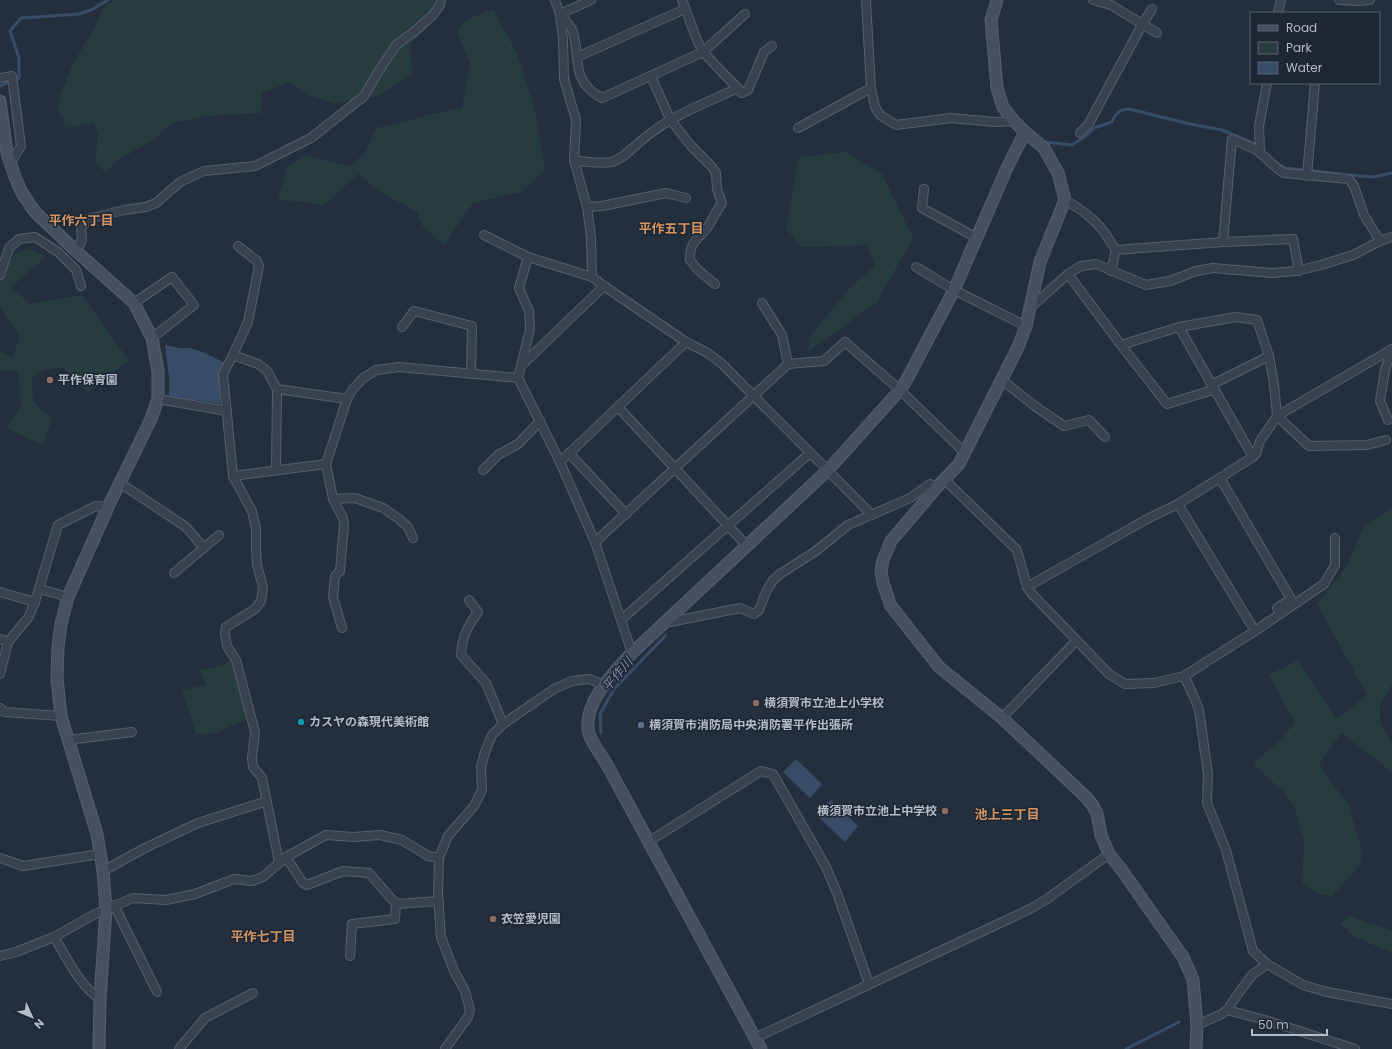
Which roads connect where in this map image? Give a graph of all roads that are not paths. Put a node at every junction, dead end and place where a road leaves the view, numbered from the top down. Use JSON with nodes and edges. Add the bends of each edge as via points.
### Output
{"nodes":[{"id":1,"x":441,"y":0,"type":"edge"},
{"id":2,"x":555,"y":0,"type":"edge"},
{"id":3,"x":591,"y":0,"type":"edge"},
{"id":4,"x":682,"y":0,"type":"edge"},
{"id":5,"x":866,"y":0,"type":"edge"},
{"id":6,"x":997,"y":0,"type":"edge"},
{"id":7,"x":1093,"y":0,"type":"edge"},
{"id":8,"x":1281,"y":0,"type":"edge"},
{"id":9,"x":1339,"y":0,"type":"edge"},
{"id":10,"x":1370,"y":0,"type":"edge"},
{"id":11,"x":685,"y":9,"type":"junction"},
{"id":12,"x":1152,"y":9,"type":"dead end"},
{"id":13,"x":1278,"y":12,"type":"edge"},
{"id":14,"x":560,"y":14,"type":"junction"},
{"id":15,"x":745,"y":14,"type":"dead end"},
{"id":16,"x":1142,"y":25,"type":"junction"},
{"id":17,"x":1157,"y":34,"type":"dead end"},
{"id":18,"x":772,"y":46,"type":"dead end"},
{"id":19,"x":703,"y":52,"type":"junction"},
{"id":20,"x":577,"y":57,"type":"junction"},
{"id":21,"x":651,"y":76,"type":"junction"},
{"id":22,"x":0,"y":78,"type":"edge"},
{"id":23,"x":1267,"y":84,"type":"edge"},
{"id":24,"x":1315,"y":84,"type":"edge"},
{"id":25,"x":738,"y":88,"type":"junction"},
{"id":26,"x":871,"y":88,"type":"junction"},
{"id":27,"x":0,"y":101,"type":"edge"},
{"id":28,"x":670,"y":119,"type":"junction"},
{"id":29,"x":1014,"y":121,"type":"junction"},
{"id":30,"x":798,"y":128,"type":"dead end"},
{"id":31,"x":1025,"y":132,"type":"junction"},
{"id":32,"x":1080,"y":132,"type":"dead end"},
{"id":33,"x":1260,"y":153,"type":"junction"},
{"id":34,"x":6,"y":158,"type":"edge"},
{"id":35,"x":574,"y":160,"type":"junction"},
{"id":36,"x":1307,"y":176,"type":"junction"},
{"id":37,"x":924,"y":189,"type":"dead end"},
{"id":38,"x":686,"y":198,"type":"dead end"},
{"id":39,"x":1065,"y":200,"type":"junction"},
{"id":40,"x":587,"y":207,"type":"junction"},
{"id":41,"x":484,"y":235,"type":"dead end"},
{"id":42,"x":1392,"y":237,"type":"edge"},
{"id":43,"x":976,"y":238,"type":"junction"},
{"id":44,"x":1380,"y":241,"type":"junction"},
{"id":45,"x":1223,"y":242,"type":"junction"},
{"id":46,"x":238,"y":246,"type":"dead end"},
{"id":47,"x":74,"y":249,"type":"junction"},
{"id":48,"x":1115,"y":250,"type":"junction"},
{"id":49,"x":63,"y":256,"type":"junction"},
{"id":50,"x":528,"y":257,"type":"junction"},
{"id":51,"x":916,"y":267,"type":"dead end"},
{"id":52,"x":1112,"y":271,"type":"junction"},
{"id":53,"x":1299,"y":271,"type":"junction"},
{"id":54,"x":1068,"y":274,"type":"junction"},
{"id":55,"x":0,"y":275,"type":"edge"},
{"id":56,"x":592,"y":277,"type":"junction"},
{"id":57,"x":715,"y":284,"type":"dead end"},
{"id":58,"x":81,"y":286,"type":"dead end"},
{"id":59,"x":604,"y":286,"type":"junction"},
{"id":60,"x":954,"y":290,"type":"junction"},
{"id":61,"x":134,"y":303,"type":"junction"},
{"id":62,"x":762,"y":303,"type":"dead end"},
{"id":63,"x":1031,"y":307,"type":"junction"},
{"id":64,"x":1026,"y":326,"type":"junction"},
{"id":65,"x":402,"y":327,"type":"dead end"},
{"id":66,"x":1179,"y":328,"type":"junction"},
{"id":67,"x":152,"y":338,"type":"junction"},
{"id":68,"x":686,"y":342,"type":"junction"},
{"id":69,"x":1121,"y":345,"type":"junction"},
{"id":70,"x":1392,"y":349,"type":"edge"},
{"id":71,"x":234,"y":355,"type":"junction"},
{"id":72,"x":1269,"y":356,"type":"junction"},
{"id":73,"x":788,"y":364,"type":"junction"},
{"id":74,"x":521,"y":366,"type":"junction"},
{"id":75,"x":471,"y":374,"type":"junction"},
{"id":76,"x":518,"y":378,"type":"junction"},
{"id":77,"x":1002,"y":380,"type":"junction"},
{"id":78,"x":1212,"y":388,"type":"junction"},
{"id":79,"x":277,"y":389,"type":"junction"},
{"id":80,"x":900,"y":390,"type":"junction"},
{"id":81,"x":754,"y":396,"type":"junction"},
{"id":82,"x":158,"y":399,"type":"junction"},
{"id":83,"x":347,"y":399,"type":"junction"},
{"id":84,"x":618,"y":407,"type":"junction"},
{"id":85,"x":227,"y":411,"type":"junction"},
{"id":86,"x":1276,"y":416,"type":"junction"},
{"id":87,"x":1388,"y":420,"type":"dead end"},
{"id":88,"x":540,"y":421,"type":"junction"},
{"id":89,"x":1105,"y":437,"type":"dead end"},
{"id":90,"x":1386,"y":440,"type":"dead end"},
{"id":91,"x":569,"y":453,"type":"junction"},
{"id":92,"x":810,"y":453,"type":"junction"},
{"id":93,"x":965,"y":453,"type":"junction"},
{"id":94,"x":1253,"y":457,"type":"junction"},
{"id":95,"x":560,"y":462,"type":"junction"},
{"id":96,"x":326,"y":464,"type":"junction"},
{"id":97,"x":675,"y":469,"type":"junction"},
{"id":98,"x":483,"y":470,"type":"dead end"},
{"id":99,"x":828,"y":470,"type":"junction"},
{"id":100,"x":276,"y":471,"type":"junction"},
{"id":101,"x":233,"y":476,"type":"junction"},
{"id":102,"x":1220,"y":478,"type":"junction"},
{"id":103,"x":120,"y":483,"type":"junction"},
{"id":104,"x":941,"y":483,"type":"junction"},
{"id":105,"x":333,"y":499,"type":"junction"},
{"id":106,"x":1178,"y":504,"type":"junction"},
{"id":107,"x":108,"y":507,"type":"junction"},
{"id":108,"x":626,"y":514,"type":"junction"},
{"id":109,"x":872,"y":515,"type":"junction"},
{"id":110,"x":728,"y":526,"type":"junction"},
{"id":111,"x":219,"y":535,"type":"dead end"},
{"id":112,"x":414,"y":538,"type":"dead end"},
{"id":113,"x":1335,"y":538,"type":"dead end"},
{"id":114,"x":595,"y":542,"type":"junction"},
{"id":115,"x":746,"y":545,"type":"junction"},
{"id":116,"x":204,"y":548,"type":"junction"},
{"id":117,"x":174,"y":573,"type":"dead end"},
{"id":118,"x":1027,"y":587,"type":"junction"},
{"id":119,"x":40,"y":589,"type":"junction"},
{"id":120,"x":0,"y":592,"type":"edge"},
{"id":121,"x":68,"y":597,"type":"junction"},
{"id":122,"x":469,"y":600,"type":"dead end"},
{"id":123,"x":35,"y":602,"type":"junction"},
{"id":124,"x":1280,"y":613,"type":"junction"},
{"id":125,"x":621,"y":620,"type":"junction"},
{"id":126,"x":663,"y":623,"type":"junction"},
{"id":127,"x":342,"y":628,"type":"dead end"},
{"id":128,"x":1255,"y":631,"type":"junction"},
{"id":129,"x":4,"y":640,"type":"edge"},
{"id":130,"x":1076,"y":641,"type":"junction"},
{"id":131,"x":632,"y":653,"type":"junction"},
{"id":132,"x":0,"y":674,"type":"edge"},
{"id":133,"x":1184,"y":676,"type":"junction"},
{"id":134,"x":605,"y":685,"type":"junction"},
{"id":135,"x":0,"y":708,"type":"edge"},
{"id":136,"x":61,"y":716,"type":"junction"},
{"id":137,"x":1002,"y":718,"type":"junction"},
{"id":138,"x":503,"y":724,"type":"junction"},
{"id":139,"x":132,"y":732,"type":"dead end"},
{"id":140,"x":68,"y":740,"type":"junction"},
{"id":141,"x":267,"y":801,"type":"junction"},
{"id":142,"x":648,"y":842,"type":"junction"},
{"id":143,"x":100,"y":854,"type":"junction"},
{"id":144,"x":1109,"y":854,"type":"junction"},
{"id":145,"x":286,"y":857,"type":"junction"},
{"id":146,"x":0,"y":858,"type":"edge"},
{"id":147,"x":439,"y":858,"type":"junction"},
{"id":148,"x":279,"y":862,"type":"junction"},
{"id":149,"x":103,"y":871,"type":"junction"},
{"id":150,"x":439,"y":900,"type":"junction"},
{"id":151,"x":396,"y":904,"type":"junction"},
{"id":152,"x":110,"y":907,"type":"junction"},
{"id":153,"x":54,"y":937,"type":"junction"},
{"id":154,"x":0,"y":956,"type":"edge"},
{"id":155,"x":350,"y":956,"type":"dead end"},
{"id":156,"x":1267,"y":964,"type":"junction"},
{"id":157,"x":869,"y":984,"type":"junction"},
{"id":158,"x":157,"y":992,"type":"dead end"},
{"id":159,"x":253,"y":993,"type":"dead end"},
{"id":160,"x":100,"y":999,"type":"junction"},
{"id":161,"x":1392,"y":1004,"type":"edge"},
{"id":162,"x":1227,"y":1010,"type":"junction"},
{"id":163,"x":1197,"y":1025,"type":"junction"},
{"id":164,"x":754,"y":1038,"type":"junction"},
{"id":165,"x":99,"y":1049,"type":"edge"},
{"id":166,"x":179,"y":1049,"type":"edge"},
{"id":167,"x":445,"y":1049,"type":"edge"},
{"id":168,"x":761,"y":1049,"type":"edge"},
{"id":169,"x":1196,"y":1049,"type":"edge"},
{"id":170,"x":1355,"y":1049,"type":"edge"}],
"edges":[{"from":1,"to":47,"type":"street","via":[[433,15],[396,45],[364,96],[311,138],[255,166],[204,171],[180,182],[156,203],[146,207],[88,219],[81,228],[82,240]]},
{"from":2,"to":14,"type":"street"},
{"from":3,"to":14,"type":"street"},
{"from":4,"to":11,"type":"street"},
{"from":5,"to":26,"type":"street"},
{"from":6,"to":29,"type":"street","via":[[991,20],[997,88],[1003,107]]},
{"from":7,"to":16,"type":"street","via":[[1111,5]]},
{"from":8,"to":13,"type":"street"},
{"from":9,"to":10,"type":"street"},
{"from":11,"to":19,"type":"street"},
{"from":11,"to":20,"type":"street"},
{"from":12,"to":16,"type":"street"},
{"from":14,"to":20,"type":"street","via":[[572,31]]},
{"from":14,"to":35,"type":"street","via":[[564,79],[576,120]]},
{"from":15,"to":19,"type":"street"},
{"from":16,"to":17,"type":"street"},
{"from":16,"to":32,"type":"street","via":[[1091,120]]},
{"from":18,"to":25,"type":"street","via":[[764,52],[748,90],[742,93]]},
{"from":19,"to":21,"type":"street"},
{"from":19,"to":25,"type":"street"},
{"from":20,"to":21,"type":"street","via":[[580,78],[594,94],[602,98]]},
{"from":21,"to":28,"type":"street"},
{"from":22,"to":34,"type":"street","via":[[12,76],[21,146]]},
{"from":23,"to":33,"type":"street","via":[[1259,126]]},
{"from":24,"to":36,"type":"street"},
{"from":25,"to":28,"type":"street"},
{"from":26,"to":29,"type":"street","via":[[875,107],[880,115],[896,125],[951,118]]},
{"from":26,"to":30,"type":"street"},
{"from":27,"to":34,"type":"street"},
{"from":28,"to":35,"type":"street","via":[[612,162]]},
{"from":28,"to":57,"type":"street","via":[[716,173],[717,189],[722,203],[708,227],[695,239],[689,254],[690,260]]},
{"from":29,"to":31,"type":"street"},
{"from":31,"to":39,"type":"street","via":[[1044,148],[1058,173]]},
{"from":31,"to":43,"type":"street"},
{"from":33,"to":36,"type":"street","via":[[1284,173]]},
{"from":33,"to":45,"type":"street","via":[[1232,140]]},
{"from":34,"to":47,"type":"street","via":[[22,193],[35,212]]},
{"from":35,"to":40,"type":"street"},
{"from":36,"to":44,"type":"street","via":[[1349,179],[1364,215]]},
{"from":37,"to":43,"type":"street","via":[[922,208]]},
{"from":38,"to":40,"type":"street","via":[[666,193]]},
{"from":39,"to":48,"type":"street","via":[[1081,209],[1100,226]]},
{"from":39,"to":63,"type":"street","via":[[1040,262]]},
{"from":40,"to":56,"type":"street"},
{"from":41,"to":50,"type":"street"},
{"from":42,"to":44,"type":"street"},
{"from":43,"to":60,"type":"street"},
{"from":44,"to":53,"type":"street","via":[[1353,255]]},
{"from":45,"to":48,"type":"street"},
{"from":45,"to":53,"type":"street","via":[[1293,239]]},
{"from":46,"to":71,"type":"street","via":[[259,266],[248,322]]},
{"from":47,"to":49,"type":"street"},
{"from":47,"to":61,"type":"street"},
{"from":48,"to":52,"type":"street"},
{"from":49,"to":55,"type":"street","via":[[35,237],[19,238],[9,248]]},
{"from":49,"to":58,"type":"street","via":[[76,270]]},
{"from":50,"to":56,"type":"street"},
{"from":50,"to":74,"type":"street","via":[[519,288],[529,311],[530,329]]},
{"from":51,"to":60,"type":"street"},
{"from":52,"to":53,"type":"street","via":[[1146,285],[1170,281],[1196,271],[1213,268],[1272,273]]},
{"from":52,"to":54,"type":"street","via":[[1096,264],[1081,266]]},
{"from":54,"to":63,"type":"street"},
{"from":54,"to":69,"type":"street"},
{"from":56,"to":59,"type":"street"},
{"from":59,"to":68,"type":"street"},
{"from":59,"to":74,"type":"street"},
{"from":60,"to":64,"type":"street"},
{"from":60,"to":80,"type":"street"},
{"from":61,"to":67,"type":"street"},
{"from":61,"to":67,"type":"street","via":[[172,277],[194,305]]},
{"from":62,"to":73,"type":"street","via":[[782,335]]},
{"from":63,"to":64,"type":"street"},
{"from":64,"to":77,"type":"street"},
{"from":65,"to":75,"type":"street","via":[[414,311],[472,326]]},
{"from":66,"to":69,"type":"street"},
{"from":66,"to":72,"type":"street","via":[[1236,317],[1257,320]]},
{"from":66,"to":78,"type":"street"},
{"from":67,"to":82,"type":"street","via":[[158,370]]},
{"from":68,"to":81,"type":"street","via":[[721,363]]},
{"from":68,"to":84,"type":"street"},
{"from":69,"to":78,"type":"street","via":[[1167,404]]},
{"from":70,"to":86,"type":"street"},
{"from":70,"to":87,"type":"street","via":[[1385,370],[1380,401]]},
{"from":71,"to":79,"type":"street","via":[[258,364],[267,371]]},
{"from":71,"to":85,"type":"street","via":[[223,374]]},
{"from":72,"to":78,"type":"street"},
{"from":72,"to":86,"type":"street"},
{"from":73,"to":80,"type":"street","via":[[824,361],[845,342]]},
{"from":73,"to":81,"type":"street"},
{"from":74,"to":76,"type":"street"},
{"from":75,"to":76,"type":"street"},
{"from":75,"to":83,"type":"street","via":[[400,367],[376,370],[363,378]]},
{"from":76,"to":88,"type":"street"},
{"from":77,"to":89,"type":"street","via":[[1064,426],[1089,420]]},
{"from":77,"to":93,"type":"street"},
{"from":78,"to":94,"type":"street"},
{"from":79,"to":83,"type":"street"},
{"from":79,"to":100,"type":"street"},
{"from":80,"to":93,"type":"street"},
{"from":80,"to":99,"type":"street"},
{"from":81,"to":92,"type":"street"},
{"from":81,"to":97,"type":"street"},
{"from":82,"to":85,"type":"street"},
{"from":82,"to":103,"type":"street"},
{"from":83,"to":96,"type":"street"},
{"from":84,"to":91,"type":"street"},
{"from":84,"to":97,"type":"street"},
{"from":85,"to":101,"type":"street"},
{"from":86,"to":90,"type":"street","via":[[1309,446],[1367,445]]},
{"from":86,"to":94,"type":"street"},
{"from":88,"to":95,"type":"street"},
{"from":88,"to":98,"type":"street","via":[[518,444],[498,455]]},
{"from":91,"to":95,"type":"street"},
{"from":91,"to":108,"type":"street"},
{"from":92,"to":99,"type":"street"},
{"from":92,"to":110,"type":"street"},
{"from":93,"to":104,"type":"street","via":[[959,464]]},
{"from":94,"to":102,"type":"street"},
{"from":95,"to":114,"type":"street"},
{"from":96,"to":100,"type":"street"},
{"from":96,"to":105,"type":"street"},
{"from":97,"to":108,"type":"street"},
{"from":97,"to":110,"type":"street"},
{"from":99,"to":109,"type":"street"},
{"from":99,"to":115,"type":"street"},
{"from":100,"to":101,"type":"street"},
{"from":101,"to":141,"type":"street","via":[[252,512],[256,529],[257,565],[263,588],[261,601],[254,609],[226,627],[225,634],[227,646],[236,660],[255,732],[253,767],[262,778]]},
{"from":102,"to":106,"type":"street"},
{"from":102,"to":124,"type":"street","via":[[1291,599],[1277,608]]},
{"from":103,"to":107,"type":"street"},
{"from":103,"to":116,"type":"street","via":[[186,527]]},
{"from":104,"to":109,"type":"street","via":[[930,484],[910,498]]},
{"from":104,"to":118,"type":"street","via":[[1017,550]]},
{"from":104,"to":137,"type":"street","via":[[891,540],[883,560],[883,583],[891,606],[939,667]]},
{"from":105,"to":112,"type":"street","via":[[355,498],[383,508],[399,519]]},
{"from":105,"to":127,"type":"street","via":[[344,524],[340,571],[335,576],[333,597]]},
{"from":106,"to":118,"type":"street"},
{"from":106,"to":128,"type":"street"},
{"from":107,"to":119,"type":"street","via":[[96,506],[58,525]]},
{"from":107,"to":121,"type":"street"},
{"from":108,"to":114,"type":"street"},
{"from":109,"to":126,"type":"street","via":[[848,525],[816,551],[780,574],[773,580],[759,610],[754,614],[740,608]]},
{"from":110,"to":115,"type":"street"},
{"from":110,"to":125,"type":"street"},
{"from":111,"to":116,"type":"street"},
{"from":113,"to":124,"type":"street","via":[[1335,565],[1324,584]]},
{"from":114,"to":125,"type":"street"},
{"from":115,"to":126,"type":"street"},
{"from":116,"to":117,"type":"street"},
{"from":118,"to":130,"type":"street"},
{"from":119,"to":121,"type":"street"},
{"from":119,"to":123,"type":"street"},
{"from":120,"to":123,"type":"street"},
{"from":121,"to":136,"type":"street","via":[[58,647],[57,678]]},
{"from":122,"to":138,"type":"street","via":[[478,612],[468,625],[461,655],[486,683]]},
{"from":123,"to":129,"type":"street","via":[[28,618]]},
{"from":124,"to":128,"type":"street"},
{"from":125,"to":131,"type":"street"},
{"from":126,"to":131,"type":"street"},
{"from":128,"to":133,"type":"street"},
{"from":129,"to":132,"type":"street"},
{"from":130,"to":133,"type":"street","via":[[1109,674],[1125,684],[1154,683]]},
{"from":130,"to":137,"type":"street"},
{"from":131,"to":134,"type":"street"},
{"from":133,"to":156,"type":"street","via":[[1199,710],[1208,774],[1207,803],[1234,873],[1253,951]]},
{"from":134,"to":138,"type":"street","via":[[589,679],[572,681],[554,689]]},
{"from":134,"to":142,"type":"street","via":[[593,704],[588,719],[590,734]]},
{"from":135,"to":136,"type":"street","via":[[4,712]]},
{"from":136,"to":140,"type":"street"},
{"from":137,"to":144,"type":"street","via":[[1087,798],[1097,814],[1101,835]]},
{"from":138,"to":147,"type":"street","via":[[492,735],[485,752],[481,767],[482,790],[474,806],[448,836]]},
{"from":139,"to":140,"type":"street"},
{"from":140,"to":143,"type":"street","via":[[97,834]]},
{"from":141,"to":148,"type":"street"},
{"from":141,"to":149,"type":"street","via":[[198,823]]},
{"from":142,"to":157,"type":"street","via":[[761,772],[772,774],[826,867]]},
{"from":142,"to":164,"type":"street"},
{"from":143,"to":146,"type":"street","via":[[23,866]]},
{"from":143,"to":149,"type":"street"},
{"from":144,"to":157,"type":"street","via":[[1030,909]]},
{"from":144,"to":163,"type":"street","via":[[1184,958],[1193,980]]},
{"from":145,"to":147,"type":"street","via":[[326,835],[380,835],[402,840],[428,856]]},
{"from":145,"to":148,"type":"street"},
{"from":145,"to":151,"type":"street","via":[[303,884],[308,885],[343,871],[369,873]]},
{"from":147,"to":150,"type":"street"},
{"from":148,"to":152,"type":"street","via":[[263,877],[252,881],[234,879],[194,894],[166,900],[133,898]]},
{"from":149,"to":152,"type":"street"},
{"from":150,"to":151,"type":"street"},
{"from":150,"to":167,"type":"street","via":[[441,937],[465,991],[470,1010],[468,1017]]},
{"from":151,"to":155,"type":"street","via":[[395,919],[352,924]]},
{"from":152,"to":153,"type":"street"},
{"from":152,"to":158,"type":"street"},
{"from":152,"to":160,"type":"street"},
{"from":153,"to":154,"type":"street"},
{"from":153,"to":160,"type":"street","via":[[91,993]]},
{"from":156,"to":161,"type":"street","via":[[1303,985]]},
{"from":156,"to":162,"type":"street","via":[[1252,975]]},
{"from":157,"to":164,"type":"street"},
{"from":159,"to":166,"type":"street","via":[[205,1018]]},
{"from":160,"to":165,"type":"street"},
{"from":162,"to":163,"type":"street"},
{"from":162,"to":170,"type":"street"},
{"from":163,"to":169,"type":"street"},
{"from":164,"to":168,"type":"street"}]}
